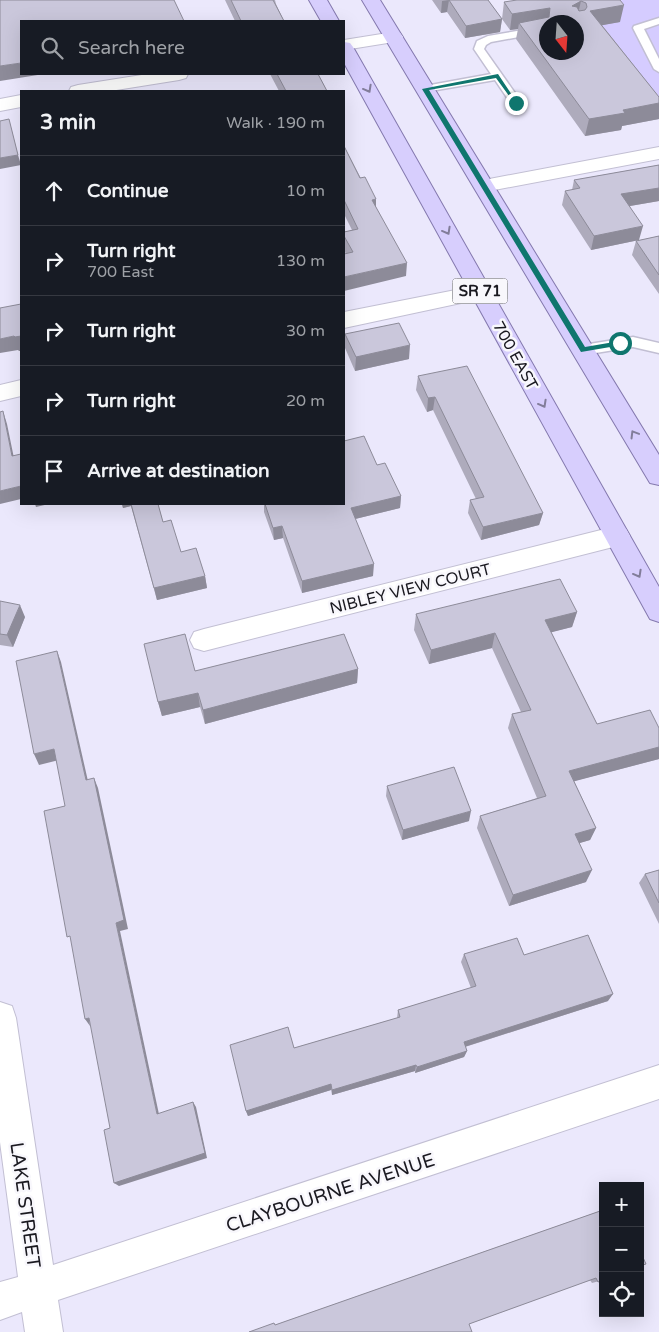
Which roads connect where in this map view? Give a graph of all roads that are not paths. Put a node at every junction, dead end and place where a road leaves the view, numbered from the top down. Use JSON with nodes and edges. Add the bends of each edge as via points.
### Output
{"nodes":[{"id":1,"x":318,"y":0,"type":"edge"},
{"id":2,"x":372,"y":0,"type":"edge"},
{"id":3,"x":329,"y":20,"type":"edge"},
{"id":4,"x":659,"y":21,"type":"edge"},
{"id":5,"x":539,"y":29,"type":"edge"},
{"id":6,"x":394,"y":37,"type":"junction"},
{"id":7,"x":345,"y":46,"type":"edge"},
{"id":8,"x":345,"y":48,"type":"edge"},
{"id":9,"x":659,"y":69,"type":"edge"},
{"id":10,"x":173,"y":75,"type":"edge"},
{"id":11,"x":498,"y":76,"type":"junction"},
{"id":12,"x":425,"y":89,"type":"junction"},
{"id":13,"x":84,"y":90,"type":"edge"},
{"id":14,"x":20,"y":101,"type":"edge"},
{"id":15,"x":516,"y":103,"type":"dead end"},
{"id":16,"x":0,"y":105,"type":"edge"},
{"id":17,"x":659,"y":153,"type":"edge"},
{"id":18,"x":484,"y":186,"type":"junction"},
{"id":19,"x":480,"y":292,"type":"junction"},
{"id":20,"x":345,"y":320,"type":"edge"},
{"id":21,"x":659,"y":348,"type":"edge"},
{"id":22,"x":583,"y":350,"type":"junction"},
{"id":23,"x":20,"y":388,"type":"edge"},
{"id":24,"x":0,"y":393,"type":"edge"},
{"id":25,"x":659,"y":476,"type":"edge"},
{"id":26,"x":617,"y":536,"type":"junction"},
{"id":27,"x":659,"y":612,"type":"edge"},
{"id":28,"x":204,"y":640,"type":"dead end"},
{"id":29,"x":0,"y":1018,"type":"edge"},
{"id":30,"x":659,"y":1082,"type":"edge"},
{"id":31,"x":38,"y":1288,"type":"junction"},
{"id":32,"x":0,"y":1301,"type":"edge"},
{"id":33,"x":44,"y":1332,"type":"edge"}],
"edges":[{"from":1,"to":3,"type":"main road"},
{"from":2,"to":6,"type":"main road"},
{"from":4,"to":9,"type":"lane","via":[[638,28]]},
{"from":5,"to":11,"type":"lane","via":[[481,43],[479,49]]},
{"from":6,"to":7,"type":"street"},
{"from":6,"to":12,"type":"main road"},
{"from":8,"to":19,"type":"main road","name":"700 EAST","number":"SR 71","one_way":true},
{"from":10,"to":13,"type":"street"},
{"from":11,"to":12,"type":"lane"},
{"from":11,"to":15,"type":"lane"},
{"from":12,"to":18,"type":"main road"},
{"from":14,"to":16,"type":"street"},
{"from":17,"to":18,"type":"street"},
{"from":18,"to":22,"type":"main road"},
{"from":19,"to":20,"type":"street"},
{"from":19,"to":26,"type":"main road","name":"700 EAST","number":"SR 71","one_way":true},
{"from":21,"to":22,"type":"lane","via":[[633,342]]},
{"from":25,"to":22,"type":"main road","one_way":true},
{"from":23,"to":24,"type":"street"},
{"from":26,"to":27,"type":"main road","name":"700 EAST","number":"SR 71","one_way":true},
{"from":26,"to":28,"type":"street","name":"NIBLEY VIEW COURT"},
{"from":29,"to":31,"type":"street","name":"LAKE STREET"},
{"from":30,"to":31,"type":"street","name":"CLAYBOURNE AVENUE"},
{"from":31,"to":32,"type":"street","name":"CLAYBOURNE AVENUE"},
{"from":31,"to":33,"type":"street","name":"LAKE STREET"}]}
